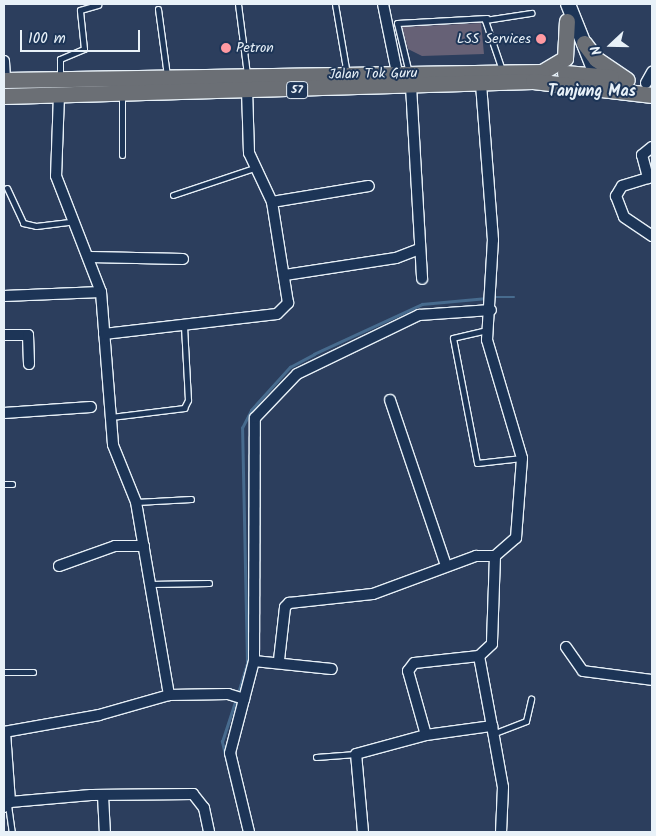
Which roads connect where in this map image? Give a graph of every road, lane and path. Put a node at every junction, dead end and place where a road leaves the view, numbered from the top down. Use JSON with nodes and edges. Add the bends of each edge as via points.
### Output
{"nodes":[{"id":1,"x":238,"y":4,"type":"edge"},
{"id":2,"x":335,"y":4,"type":"edge"},
{"id":3,"x":382,"y":4,"type":"edge"},
{"id":4,"x":560,"y":4,"type":"edge"},
{"id":5,"x":568,"y":4,"type":"edge"},
{"id":6,"x":98,"y":5,"type":"dead end"},
{"id":7,"x":158,"y":9,"type":"dead end"},
{"id":8,"x":530,"y":13,"type":"dead end"},
{"id":9,"x":487,"y":18,"type":"junction"},
{"id":10,"x":567,"y":21,"type":"junction"},
{"id":11,"x":584,"y":42,"type":"junction"},
{"id":12,"x":4,"y":61,"type":"edge"},
{"id":13,"x":502,"y":71,"type":"junction"},
{"id":14,"x":542,"y":72,"type":"junction"},
{"id":15,"x":347,"y":74,"type":"junction"},
{"id":16,"x":405,"y":77,"type":"junction"},
{"id":17,"x":167,"y":79,"type":"junction"},
{"id":18,"x":594,"y":80,"type":"junction"},
{"id":19,"x":628,"y":80,"type":"junction"},
{"id":20,"x":4,"y":82,"type":"edge"},
{"id":21,"x":481,"y":83,"type":"junction"},
{"id":22,"x":248,"y":84,"type":"junction"},
{"id":23,"x":651,"y":84,"type":"edge"},
{"id":24,"x":60,"y":87,"type":"junction"},
{"id":25,"x":122,"y":93,"type":"junction"},
{"id":26,"x":4,"y":96,"type":"edge"},
{"id":27,"x":652,"y":147,"type":"edge"},
{"id":28,"x":122,"y":155,"type":"dead end"},
{"id":29,"x":254,"y":168,"type":"junction"},
{"id":30,"x":369,"y":186,"type":"dead end"},
{"id":31,"x":7,"y":188,"type":"dead end"},
{"id":32,"x":173,"y":195,"type":"dead end"},
{"id":33,"x":272,"y":202,"type":"junction"},
{"id":34,"x":75,"y":221,"type":"junction"},
{"id":35,"x":652,"y":236,"type":"edge"},
{"id":36,"x":419,"y":249,"type":"junction"},
{"id":37,"x":90,"y":256,"type":"junction"},
{"id":38,"x":183,"y":260,"type":"dead end"},
{"id":39,"x":285,"y":275,"type":"junction"},
{"id":40,"x":422,"y":279,"type":"dead end"},
{"id":41,"x":101,"y":292,"type":"junction"},
{"id":42,"x":4,"y":296,"type":"edge"},
{"id":43,"x":491,"y":309,"type":"junction"},
{"id":44,"x":184,"y":326,"type":"junction"},
{"id":45,"x":487,"y":330,"type":"junction"},
{"id":46,"x":104,"y":334,"type":"junction"},
{"id":47,"x":4,"y":336,"type":"edge"},
{"id":48,"x":30,"y":364,"type":"dead end"},
{"id":49,"x":390,"y":400,"type":"dead end"},
{"id":50,"x":92,"y":407,"type":"dead end"},
{"id":51,"x":4,"y":413,"type":"edge"},
{"id":52,"x":111,"y":417,"type":"junction"},
{"id":53,"x":522,"y":458,"type":"junction"},
{"id":54,"x":4,"y":484,"type":"edge"},
{"id":55,"x":12,"y":484,"type":"dead end"},
{"id":56,"x":191,"y":499,"type":"dead end"},
{"id":57,"x":136,"y":502,"type":"junction"},
{"id":58,"x":144,"y":546,"type":"junction"},
{"id":59,"x":495,"y":556,"type":"junction"},
{"id":60,"x":446,"y":565,"type":"junction"},
{"id":61,"x":59,"y":566,"type":"dead end"},
{"id":62,"x":209,"y":583,"type":"dead end"},
{"id":63,"x":150,"y":584,"type":"junction"},
{"id":64,"x":566,"y":647,"type":"dead end"},
{"id":65,"x":479,"y":656,"type":"junction"},
{"id":66,"x":279,"y":660,"type":"junction"},
{"id":67,"x":254,"y":661,"type":"junction"},
{"id":68,"x":332,"y":670,"type":"dead end"},
{"id":69,"x":4,"y":672,"type":"edge"},
{"id":70,"x":33,"y":672,"type":"dead end"},
{"id":71,"x":652,"y":680,"type":"edge"},
{"id":72,"x":169,"y":695,"type":"junction"},
{"id":73,"x":239,"y":697,"type":"junction"},
{"id":74,"x":531,"y":699,"type":"dead end"},
{"id":75,"x":493,"y":730,"type":"junction"},
{"id":76,"x":4,"y":732,"type":"edge"},
{"id":77,"x":426,"y":734,"type":"junction"},
{"id":78,"x":356,"y":754,"type":"junction"},
{"id":79,"x":316,"y":757,"type":"dead end"},
{"id":80,"x":103,"y":796,"type":"junction"},
{"id":81,"x":7,"y":805,"type":"edge"},
{"id":82,"x":12,"y":832,"type":"edge"},
{"id":83,"x":105,"y":832,"type":"edge"},
{"id":84,"x":209,"y":832,"type":"edge"},
{"id":85,"x":249,"y":832,"type":"edge"},
{"id":86,"x":363,"y":832,"type":"edge"},
{"id":87,"x":501,"y":832,"type":"edge"}],
"edges":[{"from":1,"to":22,"type":"lane"},
{"from":2,"to":15,"type":"lane"},
{"from":3,"to":16,"type":"street"},
{"from":4,"to":10,"type":"main road"},
{"from":5,"to":11,"type":"main road"},
{"from":6,"to":24,"type":"lane","via":[[80,10],[84,49],[60,59]]},
{"from":7,"to":17,"type":"lane"},
{"from":8,"to":9,"type":"lane"},
{"from":9,"to":13,"type":"lane","via":[[484,24]]},
{"from":9,"to":16,"type":"lane","via":[[398,23]]},
{"from":10,"to":14,"type":"main road","via":[[565,58]]},
{"from":10,"to":18,"type":"main road"},
{"from":11,"to":18,"type":"main road"},
{"from":11,"to":19,"type":"main road","via":[[596,59]]},
{"from":12,"to":20,"type":"street"},
{"from":13,"to":14,"type":"main road","name":"Jalan Tok Guru","number":"57"},
{"from":13,"to":16,"type":"main road","name":"Jalan Tok Guru","number":"57"},
{"from":14,"to":18,"type":"main road","name":"Jalan Tok Guru","number":"57"},
{"from":15,"to":16,"type":"main road","name":"Jalan Tok Guru","number":"57"},
{"from":15,"to":22,"type":"main road","name":"Jalan Tok Guru","number":"57"},
{"from":16,"to":21,"type":"main road","name":"Jalan Tok Guru","number":"57"},
{"from":16,"to":22,"type":"main road","name":"Jalan Tok Guru","number":"57"},
{"from":16,"to":36,"type":"street"},
{"from":17,"to":22,"type":"main road","name":"Jalan Tok Guru","number":"57"},
{"from":17,"to":24,"type":"main road","name":"Jalan Tok Guru","number":"57"},
{"from":18,"to":19,"type":"main road","name":"Jalan Tok Guru","number":"57"},
{"from":18,"to":21,"type":"main road","name":"Jalan Tok Guru","number":"57"},
{"from":18,"to":23,"type":"main road","name":"Jalan Tok Guru","number":"57"},
{"from":19,"to":23,"type":"main road","name":"Jalan Tok Guru","number":"57"},
{"from":20,"to":24,"type":"main road"},
{"from":21,"to":43,"type":"street","via":[[494,283]]},
{"from":22,"to":25,"type":"main road","name":"Jalan Tok Guru","number":"57"},
{"from":22,"to":29,"type":"street"},
{"from":24,"to":25,"type":"main road","name":"Jalan Tok Guru","number":"57"},
{"from":24,"to":26,"type":"main road","name":"Jalan Tok Guru","number":"57"},
{"from":24,"to":34,"type":"street","via":[[56,176]]},
{"from":25,"to":28,"type":"lane"},
{"from":27,"to":35,"type":"street","via":[[642,155],[648,178],[622,186],[616,196],[624,217]]},
{"from":29,"to":32,"type":"lane"},
{"from":29,"to":33,"type":"street"},
{"from":30,"to":33,"type":"street"},
{"from":31,"to":34,"type":"lane","via":[[23,223],[36,226]]},
{"from":33,"to":39,"type":"street"},
{"from":34,"to":37,"type":"street"},
{"from":36,"to":39,"type":"street","via":[[396,258]]},
{"from":36,"to":40,"type":"street"},
{"from":37,"to":38,"type":"street"},
{"from":37,"to":41,"type":"street"},
{"from":39,"to":44,"type":"street","via":[[288,303],[277,314]]},
{"from":41,"to":42,"type":"street"},
{"from":41,"to":46,"type":"street"},
{"from":43,"to":45,"type":"street"},
{"from":43,"to":67,"type":"street","via":[[419,315],[297,374],[262,408],[252,432]]},
{"from":44,"to":46,"type":"street"},
{"from":44,"to":52,"type":"lane","via":[[188,400],[184,408]]},
{"from":45,"to":53,"type":"street"},
{"from":45,"to":53,"type":"lane","via":[[453,338],[477,463]]},
{"from":46,"to":52,"type":"street"},
{"from":47,"to":48,"type":"street","via":[[28,335]]},
{"from":49,"to":60,"type":"street"},
{"from":50,"to":51,"type":"street"},
{"from":52,"to":57,"type":"street","via":[[116,456]]},
{"from":53,"to":59,"type":"street","via":[[516,538]]},
{"from":54,"to":55,"type":"lane"},
{"from":56,"to":57,"type":"lane"},
{"from":57,"to":58,"type":"street"},
{"from":58,"to":61,"type":"street","via":[[115,546]]},
{"from":58,"to":63,"type":"street"},
{"from":59,"to":60,"type":"street","via":[[476,556]]},
{"from":59,"to":65,"type":"street","via":[[492,644]]},
{"from":60,"to":66,"type":"street","via":[[360,597],[289,603],[285,607]]},
{"from":62,"to":63,"type":"lane"},
{"from":63,"to":72,"type":"street"},
{"from":64,"to":71,"type":"street","via":[[583,671]]},
{"from":65,"to":75,"type":"street"},
{"from":65,"to":77,"type":"street","via":[[410,664],[408,671]]},
{"from":66,"to":67,"type":"street"},
{"from":66,"to":68,"type":"street"},
{"from":67,"to":73,"type":"street"},
{"from":69,"to":70,"type":"lane"},
{"from":72,"to":73,"type":"street"},
{"from":72,"to":76,"type":"street","via":[[90,717]]},
{"from":73,"to":85,"type":"street","via":[[230,753]]},
{"from":74,"to":75,"type":"lane","via":[[526,721]]},
{"from":75,"to":77,"type":"street"},
{"from":75,"to":87,"type":"street","via":[[503,787]]},
{"from":76,"to":81,"type":"street"},
{"from":77,"to":78,"type":"street"},
{"from":78,"to":79,"type":"lane"},
{"from":78,"to":86,"type":"street"},
{"from":80,"to":81,"type":"street"},
{"from":80,"to":83,"type":"street"},
{"from":80,"to":84,"type":"street","via":[[193,794],[200,799]]},
{"from":81,"to":82,"type":"lane"}]}
